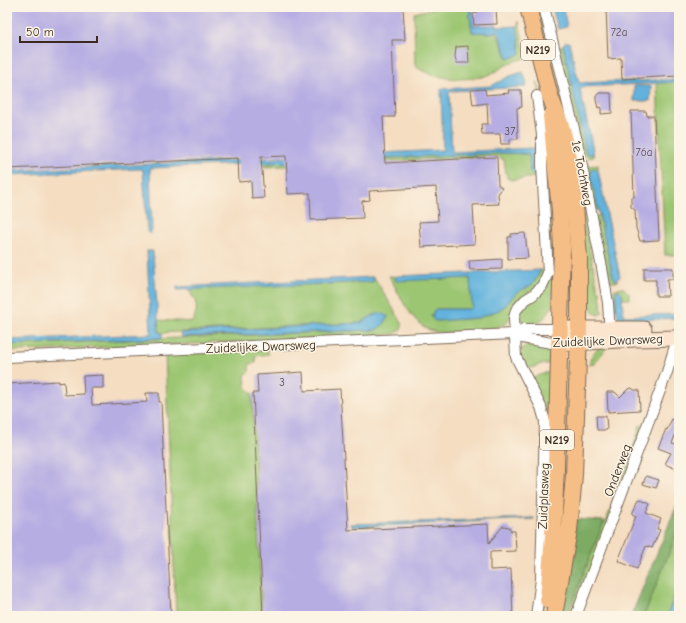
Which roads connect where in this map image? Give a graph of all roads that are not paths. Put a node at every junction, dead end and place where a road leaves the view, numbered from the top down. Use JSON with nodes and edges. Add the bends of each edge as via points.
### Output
{"nodes":[{"id":1,"x":528,"y":7,"type":"edge"},
{"id":2,"x":544,"y":7,"type":"edge"},
{"id":3,"x":543,"y":95,"type":"junction"},
{"id":4,"x":514,"y":334,"type":"junction"},
{"id":5,"x":679,"y":334,"type":"edge"},
{"id":6,"x":610,"y":335,"type":"junction"},
{"id":7,"x":579,"y":336,"type":"junction"},
{"id":8,"x":559,"y":337,"type":"junction"},
{"id":9,"x":7,"y":357,"type":"edge"},
{"id":10,"x":536,"y":616,"type":"edge"},
{"id":11,"x":546,"y":616,"type":"edge"},
{"id":12,"x":554,"y":616,"type":"edge"},
{"id":13,"x":576,"y":616,"type":"edge"}],
"edges":[{"from":1,"to":3,"type":"main road","name":"1e Tochtweg","number":"N219"},
{"from":2,"to":6,"type":"street","name":"1e Tochtweg","via":[[577,141],[608,303]]},
{"from":3,"to":4,"type":"street","name":"1e Tochtweg","via":[[542,165],[548,273],[539,291],[524,300],[516,310]]},
{"from":3,"to":7,"type":"main road","name":"1e Tochtweg","number":"N219","via":[[562,129],[568,152],[579,258]]},
{"from":3,"to":8,"type":"main road","name":"1e Tochtweg","number":"N219","via":[[560,211],[562,248]]},
{"from":4,"to":8,"type":"street","name":"Zuidelijke Dwarsweg","via":[[522,338]]},
{"from":4,"to":8,"type":"street","name":"Zuidelijke Dwarsweg","via":[[524,329]]},
{"from":4,"to":9,"type":"street","name":"Zuidelijke Dwarsweg"},
{"from":4,"to":10,"type":"street","name":"Zuidplasweg","via":[[516,357],[541,407],[545,421],[541,578]]},
{"from":5,"to":6,"type":"street","name":"Zuidelijke Dwarsweg"},
{"from":5,"to":13,"type":"street","name":"Onderweg","via":[[668,372]]},
{"from":6,"to":7,"type":"street","name":"Zuidelijke Dwarsweg"},
{"from":7,"to":8,"type":"street","name":"Zuidelijke Dwarsweg"},
{"from":7,"to":12,"type":"main road","name":"Zuidplasweg","number":"N219","via":[[574,475],[569,530]]},
{"from":8,"to":11,"type":"main road","name":"Zuidplasweg","number":"N219","via":[[556,475]]}]}
